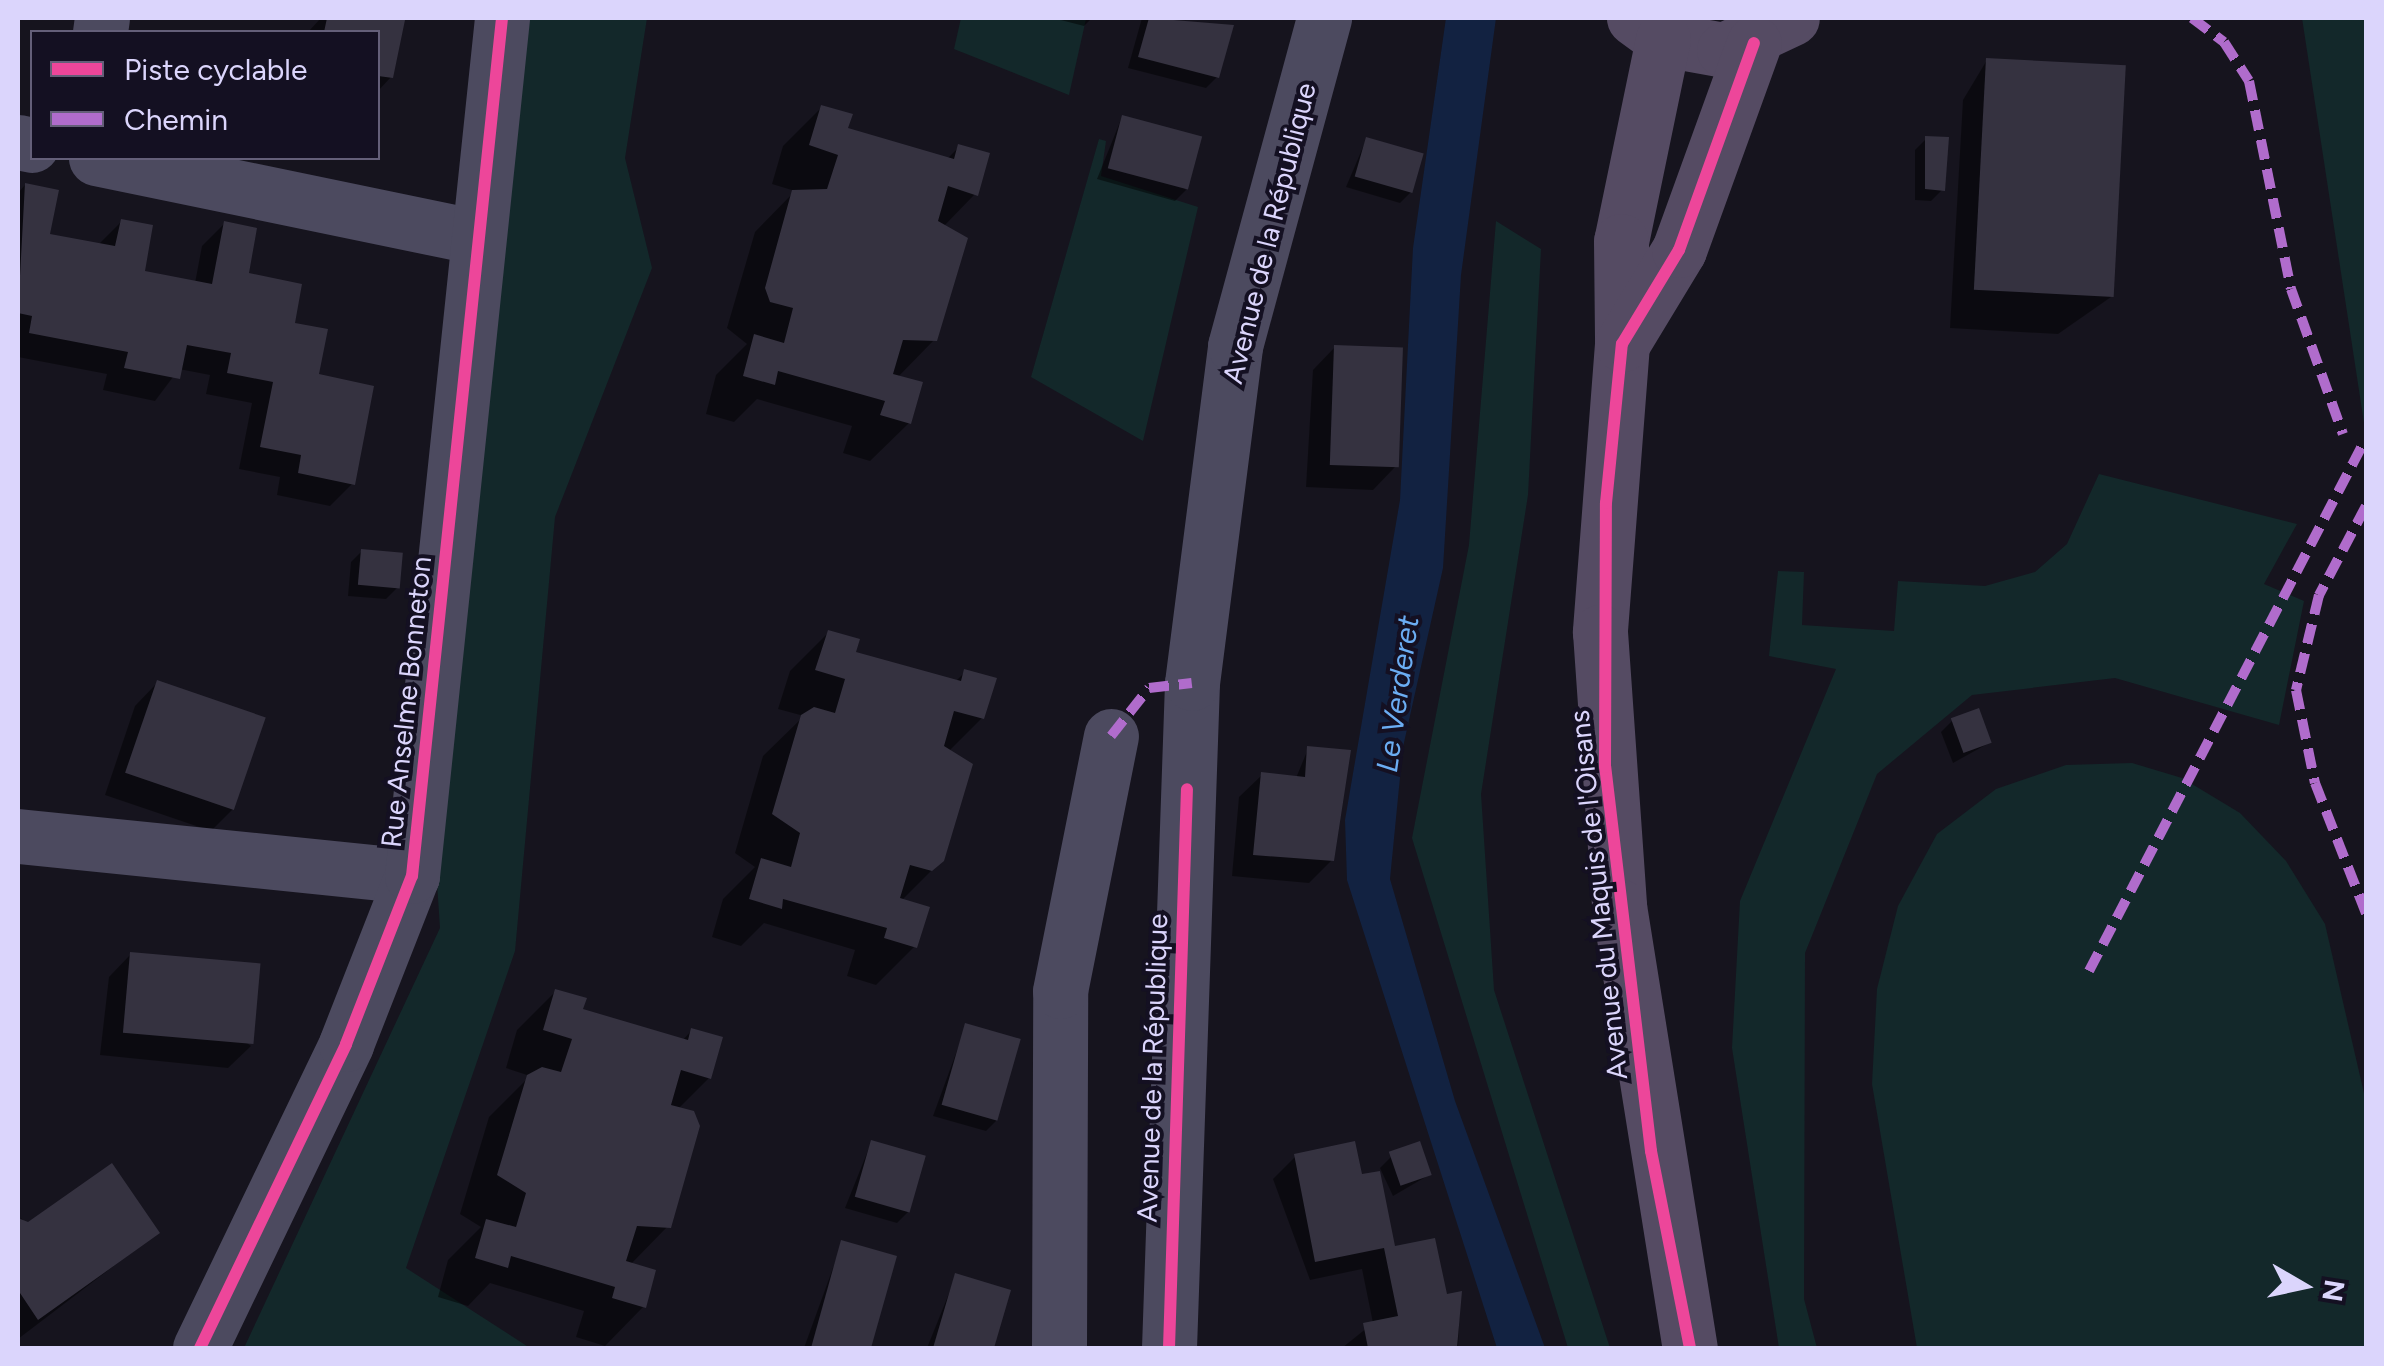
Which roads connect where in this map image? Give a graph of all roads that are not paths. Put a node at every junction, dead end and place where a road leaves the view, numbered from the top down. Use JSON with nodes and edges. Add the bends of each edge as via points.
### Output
{"nodes":[{"id":1,"x":502,"y":18,"type":"edge"},
{"id":2,"x":1324,"y":18,"type":"edge"},
{"id":3,"x":1649,"y":28,"type":"edge"},
{"id":4,"x":1773,"y":30,"type":"edge"},
{"id":5,"x":108,"y":160,"type":"edge"},
{"id":6,"x":476,"y":237,"type":"junction"},
{"id":7,"x":1622,"y":344,"type":"junction"},
{"id":8,"x":1111,"y":736,"type":"dead end"},
{"id":9,"x":18,"y":836,"type":"edge"},
{"id":10,"x":412,"y":876,"type":"junction"},
{"id":11,"x":200,"y":1348,"type":"edge"},
{"id":12,"x":1059,"y":1348,"type":"edge"},
{"id":13,"x":1169,"y":1348,"type":"edge"},
{"id":14,"x":1690,"y":1348,"type":"edge"}],
"edges":[{"from":1,"to":6,"type":"street","name":"Rue Anselme Bonneton"},
{"from":2,"to":13,"type":"street","name":"Avenue de la République","via":[[1235,346],[1192,682]]},
{"from":3,"to":4,"type":"main road","via":[[1692,49]]},
{"from":3,"to":7,"type":"main road","name":"Avenue du Maquis de l'Oisans","via":[[1621,241]]},
{"from":4,"to":7,"type":"main road","name":"Avenue du Maquis de l'Oisans","via":[[1678,250]]},
{"from":5,"to":6,"type":"street"},
{"from":6,"to":10,"type":"street","name":"Rue Anselme Bonneton"},
{"from":7,"to":14,"type":"main road","name":"Avenue du Maquis de l'Oisans","via":[[1602,595],[1604,767],[1652,1151]]},
{"from":8,"to":12,"type":"street","via":[[1060,991]]},
{"from":9,"to":10,"type":"street","name":"Rue Anselme Bonneton"},
{"from":10,"to":11,"type":"street","name":"Rue Anselme Bonneton","via":[[346,1044]]}]}
